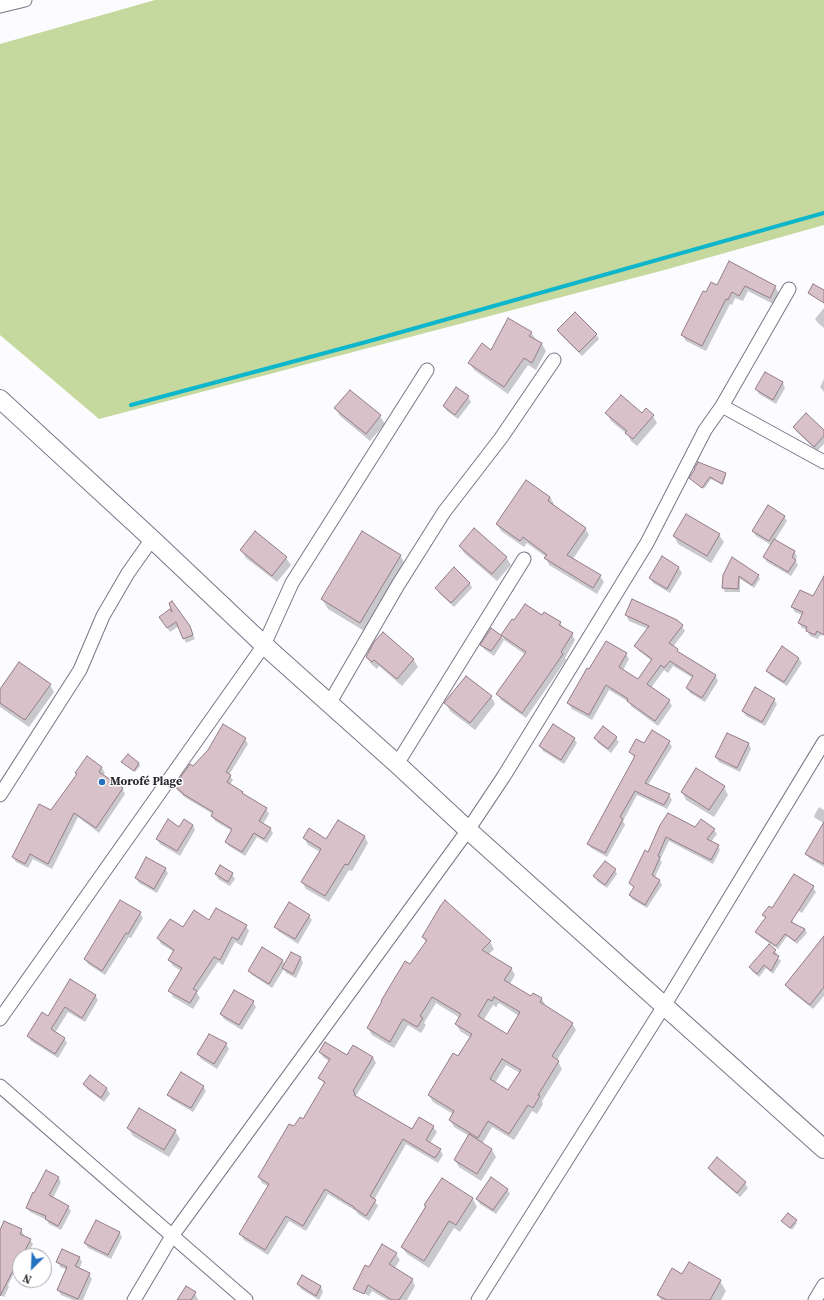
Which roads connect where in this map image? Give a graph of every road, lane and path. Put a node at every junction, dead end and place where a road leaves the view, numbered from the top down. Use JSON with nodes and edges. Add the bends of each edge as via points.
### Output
{"nodes":[{"id":1,"x":25,"y":0,"type":"edge"},
{"id":2,"x":0,"y":6,"type":"edge"},
{"id":3,"x":788,"y":289,"type":"dead end"},
{"id":4,"x":554,"y":360,"type":"dead end"},
{"id":5,"x":427,"y":370,"type":"dead end"},
{"id":6,"x":0,"y":399,"type":"edge"},
{"id":7,"x":722,"y":406,"type":"junction"},
{"id":8,"x":824,"y":462,"type":"edge"},
{"id":9,"x":152,"y":539,"type":"junction"},
{"id":10,"x":524,"y":559,"type":"dead end"},
{"id":11,"x":264,"y":646,"type":"junction"},
{"id":12,"x":329,"y":704,"type":"junction"},
{"id":13,"x":824,"y":742,"type":"edge"},
{"id":14,"x":397,"y":764,"type":"junction"},
{"id":15,"x":0,"y":795,"type":"edge"},
{"id":16,"x":468,"y":830,"type":"junction"},
{"id":17,"x":664,"y":1006,"type":"junction"},
{"id":18,"x":0,"y":1019,"type":"edge"},
{"id":19,"x":0,"y":1086,"type":"edge"},
{"id":20,"x":824,"y":1149,"type":"edge"},
{"id":21,"x":172,"y":1236,"type":"junction"},
{"id":22,"x":824,"y":1285,"type":"edge"},
{"id":23,"x":134,"y":1300,"type":"edge"},
{"id":24,"x":246,"y":1300,"type":"edge"},
{"id":25,"x":478,"y":1300,"type":"edge"},
{"id":26,"x":815,"y":1300,"type":"edge"}],
"edges":[{"from":1,"to":2,"type":"street"},
{"from":3,"to":7,"type":"street"},
{"from":4,"to":12,"type":"street","via":[[502,438],[444,512]]},
{"from":5,"to":11,"type":"street","via":[[292,583]]},
{"from":6,"to":9,"type":"street"},
{"from":7,"to":8,"type":"street"},
{"from":7,"to":16,"type":"street","via":[[705,430],[647,543]]},
{"from":9,"to":11,"type":"street"},
{"from":9,"to":15,"type":"street","via":[[103,616],[80,670]]},
{"from":10,"to":14,"type":"street"},
{"from":11,"to":12,"type":"street"},
{"from":11,"to":18,"type":"street"},
{"from":12,"to":14,"type":"street"},
{"from":13,"to":17,"type":"street"},
{"from":14,"to":16,"type":"street"},
{"from":16,"to":17,"type":"street"},
{"from":16,"to":21,"type":"street"},
{"from":17,"to":20,"type":"street"},
{"from":17,"to":25,"type":"street"},
{"from":19,"to":21,"type":"street"},
{"from":21,"to":23,"type":"street"},
{"from":21,"to":24,"type":"street"},
{"from":22,"to":26,"type":"street"}]}
